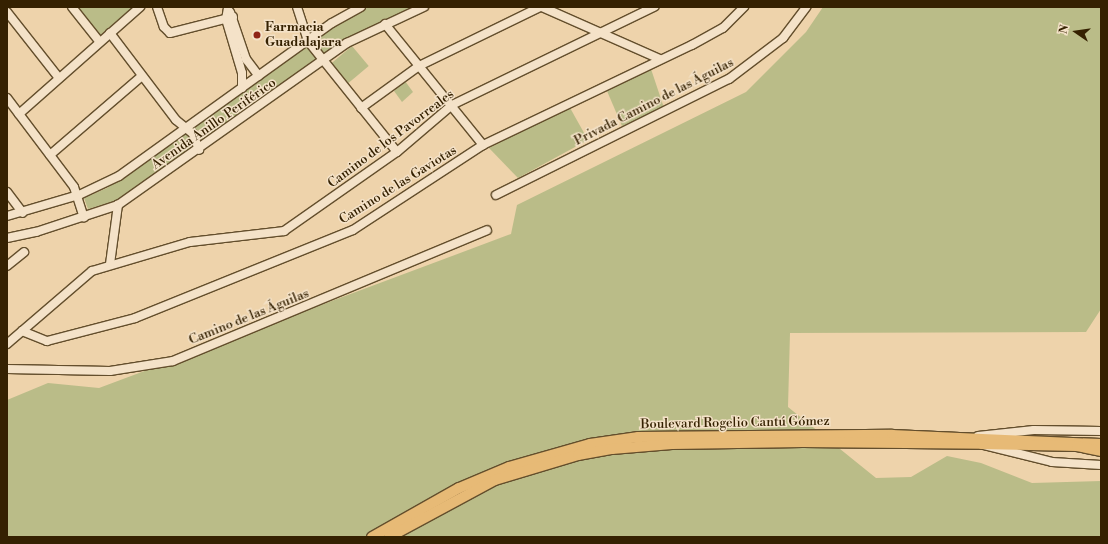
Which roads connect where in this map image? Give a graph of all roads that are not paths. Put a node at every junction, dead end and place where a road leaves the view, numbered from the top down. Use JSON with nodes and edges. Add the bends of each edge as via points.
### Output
{"nodes":[{"id":1,"x":72,"y":7,"type":"edge"},
{"id":2,"x":140,"y":7,"type":"edge"},
{"id":3,"x":157,"y":7,"type":"edge"},
{"id":4,"x":297,"y":7,"type":"edge"},
{"id":5,"x":361,"y":7,"type":"edge"},
{"id":6,"x":424,"y":7,"type":"edge"},
{"id":7,"x":541,"y":7,"type":"edge"},
{"id":8,"x":654,"y":7,"type":"edge"},
{"id":9,"x":744,"y":7,"type":"edge"},
{"id":10,"x":806,"y":7,"type":"edge"},
{"id":11,"x":227,"y":8,"type":"edge"},
{"id":12,"x":7,"y":12,"type":"edge"},
{"id":13,"x":229,"y":18,"type":"junction"},
{"id":14,"x":385,"y":24,"type":"junction"},
{"id":15,"x":110,"y":33,"type":"junction"},
{"id":16,"x":601,"y":34,"type":"junction"},
{"id":17,"x":99,"y":41,"type":"junction"},
{"id":18,"x":307,"y":42,"type":"junction"},
{"id":19,"x":660,"y":60,"type":"junction"},
{"id":20,"x":323,"y":61,"type":"junction"},
{"id":21,"x":419,"y":66,"type":"junction"},
{"id":22,"x":142,"y":76,"type":"junction"},
{"id":23,"x":259,"y":76,"type":"junction"},
{"id":24,"x":59,"y":78,"type":"junction"},
{"id":25,"x":242,"y":88,"type":"junction"},
{"id":26,"x":7,"y":98,"type":"edge"},
{"id":27,"x":452,"y":105,"type":"junction"},
{"id":28,"x":361,"y":108,"type":"junction"},
{"id":29,"x":19,"y":114,"type":"junction"},
{"id":30,"x":194,"y":123,"type":"junction"},
{"id":31,"x":185,"y":130,"type":"junction"},
{"id":32,"x":210,"y":143,"type":"junction"},
{"id":33,"x":483,"y":145,"type":"junction"},
{"id":34,"x":199,"y":150,"type":"junction"},
{"id":35,"x":397,"y":152,"type":"junction"},
{"id":36,"x":50,"y":155,"type":"junction"},
{"id":37,"x":7,"y":192,"type":"edge"},
{"id":38,"x":79,"y":195,"type":"junction"},
{"id":39,"x":496,"y":195,"type":"dead end"},
{"id":40,"x":118,"y":205,"type":"junction"},
{"id":41,"x":23,"y":213,"type":"junction"},
{"id":42,"x":7,"y":216,"type":"edge"},
{"id":43,"x":84,"y":217,"type":"junction"},
{"id":44,"x":487,"y":230,"type":"dead end"},
{"id":45,"x":7,"y":238,"type":"edge"},
{"id":46,"x":24,"y":252,"type":"dead end"},
{"id":47,"x":110,"y":264,"type":"junction"},
{"id":48,"x":7,"y":266,"type":"edge"},
{"id":49,"x":22,"y":331,"type":"junction"},
{"id":50,"x":7,"y":344,"type":"edge"},
{"id":51,"x":7,"y":368,"type":"edge"},
{"id":52,"x":1101,"y":431,"type":"edge"},
{"id":53,"x":978,"y":440,"type":"junction"},
{"id":54,"x":1028,"y":442,"type":"junction"},
{"id":55,"x":1101,"y":444,"type":"edge"},
{"id":56,"x":1101,"y":451,"type":"edge"},
{"id":57,"x":1101,"y":464,"type":"edge"},
{"id":58,"x":372,"y":537,"type":"edge"},
{"id":59,"x":389,"y":537,"type":"edge"}],
"edges":[{"from":1,"to":17,"type":"street"},
{"from":2,"to":15,"type":"street"},
{"from":3,"to":13,"type":"street","via":[[164,27],[170,33]]},
{"from":4,"to":18,"type":"street"},
{"from":5,"to":18,"type":"street","name":"Avenida Anillo Periférico"},
{"from":6,"to":14,"type":"street","name":"Avenida Anillo Periférico"},
{"from":7,"to":16,"type":"street"},
{"from":7,"to":21,"type":"street"},
{"from":8,"to":16,"type":"street","name":"Camino de los Pavorreales"},
{"from":9,"to":19,"type":"street","name":"Camino de las Gaviotas","via":[[723,28]]},
{"from":10,"to":39,"type":"street","name":"Privada Camino de las Águilas","via":[[783,38],[729,79]]},
{"from":11,"to":13,"type":"street"},
{"from":12,"to":24,"type":"street"},
{"from":13,"to":23,"type":"street","via":[[246,59]]},
{"from":13,"to":25,"type":"street","via":[[240,66]]},
{"from":14,"to":20,"type":"street","name":"Avenida Anillo Periférico"},
{"from":14,"to":21,"type":"street"},
{"from":15,"to":17,"type":"street"},
{"from":15,"to":22,"type":"street"},
{"from":16,"to":19,"type":"street"},
{"from":16,"to":27,"type":"street","name":"Camino de los Pavorreales"},
{"from":17,"to":24,"type":"street"},
{"from":18,"to":20,"type":"street"},
{"from":18,"to":23,"type":"street","name":"Avenida Anillo Periférico"},
{"from":19,"to":33,"type":"street","name":"Camino de las Gaviotas"},
{"from":20,"to":28,"type":"street"},
{"from":20,"to":32,"type":"street","name":"Avenida Anillo Periférico"},
{"from":21,"to":27,"type":"street"},
{"from":21,"to":28,"type":"street"},
{"from":22,"to":31,"type":"street"},
{"from":22,"to":36,"type":"street"},
{"from":23,"to":25,"type":"street","name":"Avenida Anillo Periférico"},
{"from":24,"to":29,"type":"street"},
{"from":25,"to":30,"type":"street","name":"Avenida Anillo Periférico"},
{"from":26,"to":29,"type":"street"},
{"from":27,"to":33,"type":"street"},
{"from":27,"to":35,"type":"street","name":"Camino de los Pavorreales"},
{"from":28,"to":35,"type":"street"},
{"from":29,"to":36,"type":"street"},
{"from":30,"to":31,"type":"street","name":"Avenida Anillo Periférico"},
{"from":30,"to":32,"type":"street","via":[[201,138]]},
{"from":31,"to":34,"type":"street","via":[[193,134]]},
{"from":31,"to":38,"type":"street","name":"Avenida Anillo Periférico","via":[[119,176]]},
{"from":32,"to":34,"type":"street","name":"Avenida Anillo Periférico"},
{"from":33,"to":49,"type":"street","name":"Camino de las Gaviotas","via":[[353,230],[197,294],[64,339],[47,341]]},
{"from":34,"to":40,"type":"street","name":"Avenida Anillo Periférico"},
{"from":35,"to":47,"type":"street","name":"Camino de los Pavorreales","via":[[284,231],[190,242]]},
{"from":36,"to":38,"type":"street"},
{"from":37,"to":41,"type":"street"},
{"from":38,"to":41,"type":"street","name":"Avenida Anillo Periférico"},
{"from":38,"to":43,"type":"street"},
{"from":40,"to":43,"type":"street","name":"Avenida Anillo Periférico"},
{"from":40,"to":47,"type":"street"},
{"from":41,"to":42,"type":"street","name":"Avenida Anillo Periférico"},
{"from":43,"to":45,"type":"street","name":"Avenida Anillo Periférico"},
{"from":44,"to":51,"type":"street","name":"Camino de las Águilas","via":[[173,360],[110,371]]},
{"from":46,"to":48,"type":"street"},
{"from":47,"to":49,"type":"street","name":"Camino de los Pavorreales","via":[[92,271],[70,287]]},
{"from":49,"to":50,"type":"street","name":"Camino de los Pavorreales"},
{"from":52,"to":53,"type":"street","name":"Boulevard Rogelio Cantú Gómez","via":[[1034,430]]},
{"from":53,"to":54,"type":"main road","name":"Boulevard Rogelio Cantú Gómez"},
{"from":53,"to":57,"type":"street","name":"Boulevard Rogelio Cantú Gómez","via":[[1046,461]]},
{"from":53,"to":58,"type":"main road","name":"Boulevard Rogelio Cantú Gómez","via":[[685,435],[590,444],[487,475]]},
{"from":53,"to":59,"type":"main road","name":"Boulevard Rogelio Cantú Gómez","via":[[672,444],[612,449],[563,459],[495,480]]},
{"from":54,"to":55,"type":"main road","name":"Boulevard Rogelio Cantú Gómez"},
{"from":54,"to":56,"type":"main road","name":"Boulevard Rogelio Cantú Gómez","via":[[1077,446]]}]}
